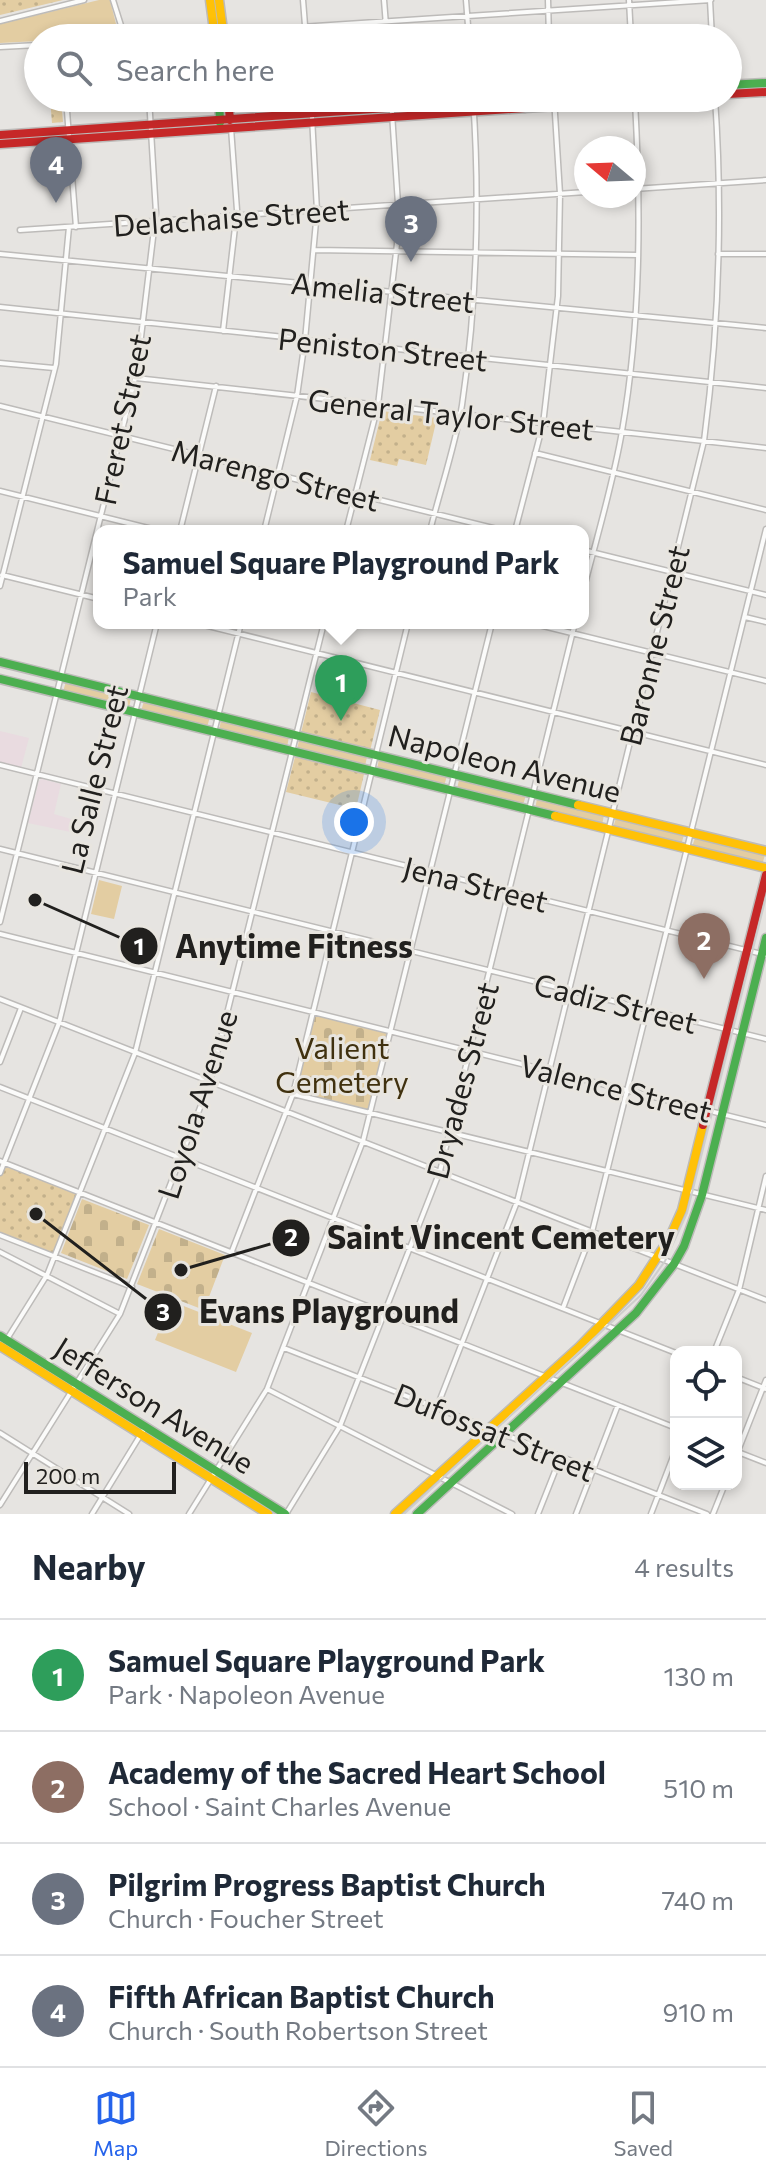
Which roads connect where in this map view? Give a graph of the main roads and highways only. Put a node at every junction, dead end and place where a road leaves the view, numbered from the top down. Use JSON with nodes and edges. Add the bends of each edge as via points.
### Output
{"nodes":[{"id":1,"x":210,"y":0,"type":"edge"},
{"id":2,"x":219,"y":0,"type":"edge"},
{"id":3,"x":216,"y":24,"type":"edge"},
{"id":4,"x":219,"y":24,"type":"edge"},
{"id":5,"x":766,"y":83,"type":"edge"},
{"id":6,"x":742,"y":84,"type":"edge"},
{"id":7,"x":766,"y":92,"type":"edge"},
{"id":8,"x":742,"y":93,"type":"edge"},
{"id":9,"x":222,"y":112,"type":"edge"},
{"id":10,"x":226,"y":112,"type":"edge"},
{"id":11,"x":363,"y":112,"type":"edge"},
{"id":12,"x":225,"y":124,"type":"junction"},
{"id":13,"x":0,"y":135,"type":"edge"},
{"id":14,"x":69,"y":135,"type":"junction"},
{"id":15,"x":0,"y":144,"type":"edge"},
{"id":16,"x":0,"y":662,"type":"edge"},
{"id":17,"x":0,"y":679,"type":"edge"},
{"id":18,"x":766,"y":851,"type":"edge"},
{"id":19,"x":766,"y":868,"type":"edge"},
{"id":20,"x":766,"y":875,"type":"edge"},
{"id":21,"x":766,"y":938,"type":"edge"},
{"id":22,"x":764,"y":955,"type":"edge"},
{"id":23,"x":2,"y":1344,"type":"edge"},
{"id":24,"x":214,"y":1475,"type":"junction"},
{"id":25,"x":268,"y":1514,"type":"edge"},
{"id":26,"x":286,"y":1514,"type":"edge"},
{"id":27,"x":395,"y":1514,"type":"edge"},
{"id":28,"x":417,"y":1514,"type":"edge"}],
"edges":[{"from":1,"to":3,"type":"main road"},
{"from":2,"to":4,"type":"main road"},
{"from":5,"to":6,"type":"main road"},
{"from":7,"to":8,"type":"main road"},
{"from":9,"to":12,"type":"main road"},
{"from":10,"to":12,"type":"main road"},
{"from":11,"to":12,"type":"main road"},
{"from":12,"to":14,"type":"main road"},
{"from":13,"to":14,"type":"main road"},
{"from":14,"to":15,"type":"main road"},
{"from":16,"to":18,"type":"main road","name":"Napoleon Avenue"},
{"from":17,"to":19,"type":"main road","name":"Napoleon Avenue"},
{"from":20,"to":27,"type":"main road","via":[[687,1191],[660,1259],[604,1324]]},
{"from":21,"to":22,"type":"main road"},
{"from":22,"to":28,"type":"main road","via":[[702,1195],[674,1264],[618,1330]]},
{"from":23,"to":24,"type":"main road","name":"Jefferson Avenue"},
{"from":24,"to":25,"type":"main road","name":"Jefferson Avenue"},
{"from":24,"to":26,"type":"main road","name":"Jefferson Avenue"}]}
